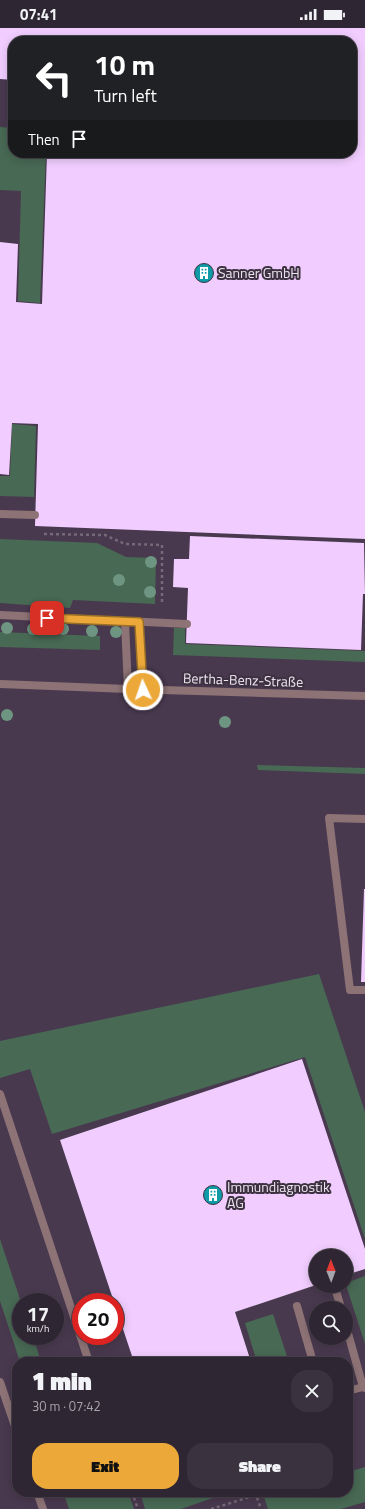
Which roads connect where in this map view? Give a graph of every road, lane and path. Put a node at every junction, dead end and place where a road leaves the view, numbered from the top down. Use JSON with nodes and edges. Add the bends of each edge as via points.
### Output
{"nodes":[{"id":1,"x":0,"y":514,"type":"edge"},
{"id":2,"x":35,"y":515,"type":"dead end"},
{"id":3,"x":36,"y":533,"type":"dead end"},
{"id":4,"x":162,"y":609,"type":"dead end"},
{"id":5,"x":0,"y":615,"type":"edge"},
{"id":6,"x":125,"y":622,"type":"junction"},
{"id":7,"x":139,"y":622,"type":"junction"},
{"id":8,"x":187,"y":624,"type":"dead end"},
{"id":9,"x":0,"y":684,"type":"edge"},
{"id":10,"x":128,"y":689,"type":"junction"},
{"id":11,"x":143,"y":690,"type":"junction"},
{"id":12,"x":365,"y":696,"type":"edge"},
{"id":13,"x":365,"y":819,"type":"edge"},
{"id":14,"x":365,"y":990,"type":"edge"},
{"id":15,"x":0,"y":1094,"type":"edge"},
{"id":16,"x":297,"y":1306,"type":"dead end"},
{"id":17,"x":352,"y":1345,"type":"edge"},
{"id":18,"x":87,"y":1357,"type":"edge"},
{"id":19,"x":312,"y":1357,"type":"edge"},
{"id":20,"x":0,"y":1382,"type":"edge"},
{"id":21,"x":364,"y":1387,"type":"edge"},
{"id":22,"x":353,"y":1390,"type":"edge"},
{"id":23,"x":12,"y":1417,"type":"edge"},
{"id":24,"x":39,"y":1497,"type":"edge"},
{"id":25,"x":134,"y":1497,"type":"edge"},
{"id":26,"x":247,"y":1497,"type":"edge"},
{"id":27,"x":257,"y":1497,"type":"edge"},
{"id":28,"x":43,"y":1509,"type":"edge"},
{"id":29,"x":138,"y":1509,"type":"edge"},
{"id":30,"x":212,"y":1509,"type":"edge"},
{"id":31,"x":261,"y":1509,"type":"edge"}],
"edges":[{"from":1,"to":2,"type":"street"},
{"from":3,"to":4,"type":"path","via":[[105,535],[125,544],[162,544]]},
{"from":5,"to":6,"type":"street"},
{"from":6,"to":7,"type":"street"},
{"from":6,"to":10,"type":"street"},
{"from":7,"to":8,"type":"street"},
{"from":7,"to":11,"type":"street"},
{"from":9,"to":10,"type":"street","name":"Bertha-Benz-Straße"},
{"from":10,"to":11,"type":"street","name":"Bertha-Benz-Straße"},
{"from":11,"to":12,"type":"street","name":"Bertha-Benz-Straße"},
{"from":13,"to":14,"type":"street","via":[[329,818],[350,990]]},
{"from":15,"to":18,"type":"street"},
{"from":16,"to":19,"type":"street"},
{"from":17,"to":21,"type":"street"},
{"from":20,"to":23,"type":"street"},
{"from":21,"to":22,"type":"street"},
{"from":24,"to":28,"type":"street"},
{"from":25,"to":29,"type":"path"},
{"from":26,"to":30,"type":"path"},
{"from":27,"to":31,"type":"path"}]}
